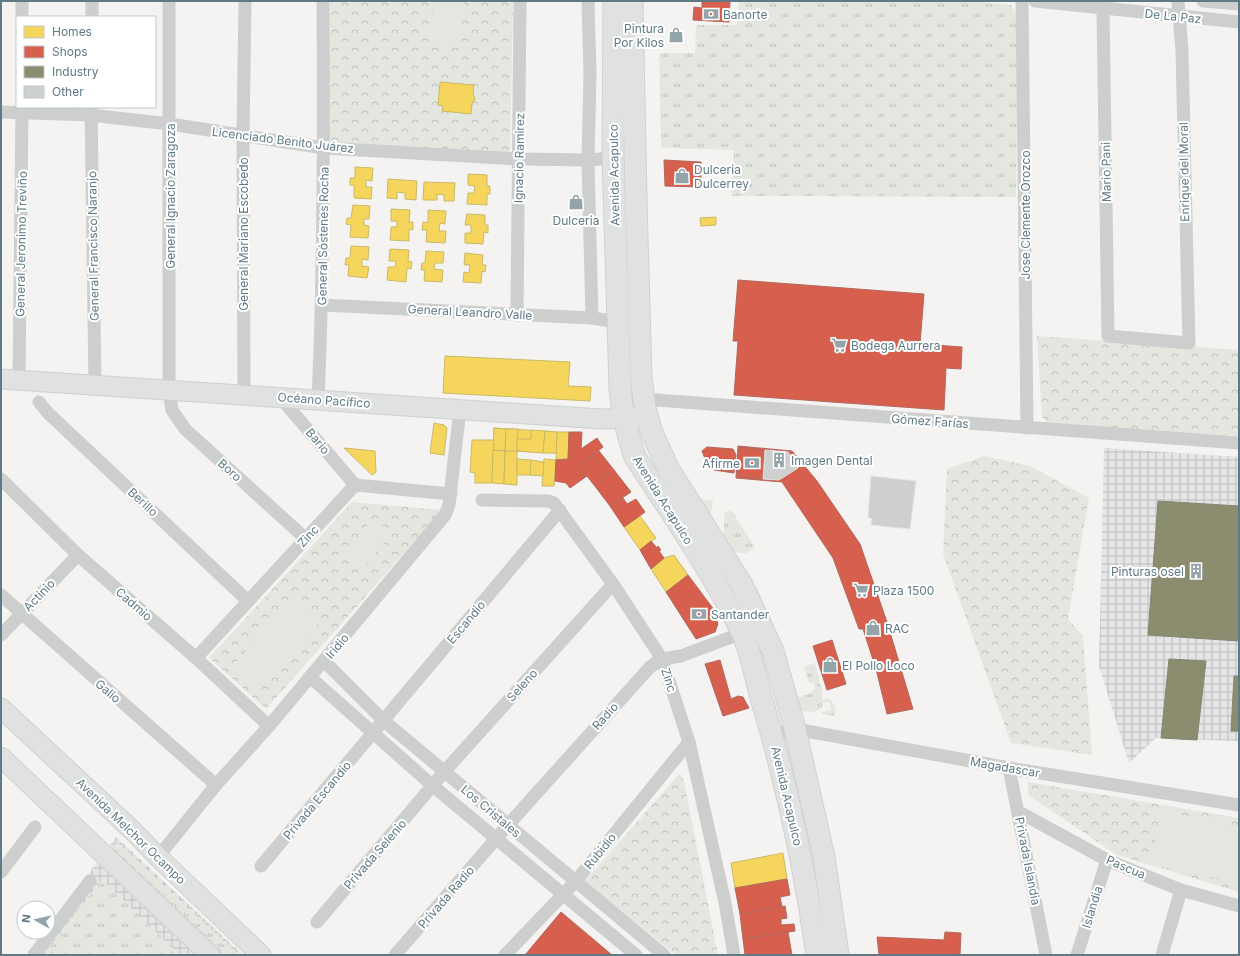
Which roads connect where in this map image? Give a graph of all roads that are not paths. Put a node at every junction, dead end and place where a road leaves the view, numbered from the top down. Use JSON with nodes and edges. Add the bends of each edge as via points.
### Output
{"nodes":[{"id":1,"x":22,"y":1,"type":"edge"},
{"id":2,"x":92,"y":1,"type":"edge"},
{"id":3,"x":169,"y":1,"type":"edge"},
{"id":4,"x":245,"y":1,"type":"edge"},
{"id":5,"x":322,"y":1,"type":"edge"},
{"id":6,"x":520,"y":1,"type":"edge"},
{"id":7,"x":588,"y":1,"type":"edge"},
{"id":8,"x":614,"y":1,"type":"edge"},
{"id":9,"x":632,"y":1,"type":"edge"},
{"id":10,"x":1022,"y":1,"type":"edge"},
{"id":11,"x":1035,"y":1,"type":"edge"},
{"id":12,"x":1178,"y":1,"type":"edge"},
{"id":13,"x":1203,"y":1,"type":"edge"},
{"id":14,"x":1239,"y":4,"type":"edge"},
{"id":15,"x":1103,"y":9,"type":"junction"},
{"id":16,"x":22,"y":16,"type":"edge"},
{"id":17,"x":92,"y":16,"type":"edge"},
{"id":18,"x":1180,"y":16,"type":"junction"},
{"id":19,"x":1239,"y":22,"type":"edge"},
{"id":20,"x":22,"y":110,"type":"edge"},
{"id":21,"x":90,"y":111,"type":"edge"},
{"id":22,"x":1,"y":112,"type":"edge"},
{"id":23,"x":170,"y":124,"type":"junction"},
{"id":24,"x":242,"y":136,"type":"junction"},
{"id":25,"x":324,"y":148,"type":"junction"},
{"id":26,"x":613,"y":158,"type":"junction"},
{"id":27,"x":519,"y":159,"type":"junction"},
{"id":28,"x":588,"y":160,"type":"junction"},
{"id":29,"x":322,"y":305,"type":"junction"},
{"id":30,"x":517,"y":315,"type":"junction"},
{"id":31,"x":592,"y":318,"type":"junction"},
{"id":32,"x":618,"y":322,"type":"junction"},
{"id":33,"x":1189,"y":342,"type":"joint"},
{"id":34,"x":10,"y":380,"type":"edge"},
{"id":35,"x":95,"y":385,"type":"junction"},
{"id":36,"x":169,"y":391,"type":"junction"},
{"id":37,"x":244,"y":396,"type":"junction"},
{"id":38,"x":280,"y":397,"type":"junction"},
{"id":39,"x":318,"y":400,"type":"junction"},
{"id":40,"x":39,"y":402,"type":"dead end"},
{"id":41,"x":645,"y":408,"type":"junction"},
{"id":42,"x":460,"y":409,"type":"junction"},
{"id":43,"x":623,"y":409,"type":"junction"},
{"id":44,"x":1028,"y":428,"type":"junction"},
{"id":45,"x":1239,"y":443,"type":"edge"},
{"id":46,"x":1,"y":479,"type":"edge"},
{"id":47,"x":355,"y":485,"type":"junction"},
{"id":48,"x":451,"y":494,"type":"junction"},
{"id":49,"x":482,"y":500,"type":"dead end"},
{"id":50,"x":560,"y":510,"type":"junction"},
{"id":51,"x":306,"y":539,"type":"junction"},
{"id":52,"x":78,"y":555,"type":"junction"},
{"id":53,"x":613,"y":584,"type":"junction"},
{"id":54,"x":1,"y":595,"type":"edge"},
{"id":55,"x":248,"y":601,"type":"junction"},
{"id":56,"x":20,"y":614,"type":"junction"},
{"id":57,"x":742,"y":633,"type":"junction"},
{"id":58,"x":1,"y":635,"type":"edge"},
{"id":59,"x":196,"y":658,"type":"junction"},
{"id":60,"x":662,"y":659,"type":"junction"},
{"id":61,"x":324,"y":662,"type":"junction"},
{"id":62,"x":310,"y":677,"type":"junction"},
{"id":63,"x":1,"y":708,"type":"edge"},
{"id":64,"x":384,"y":721,"type":"junction"},
{"id":65,"x":269,"y":726,"type":"junction"},
{"id":66,"x":795,"y":729,"type":"junction"},
{"id":67,"x":373,"y":734,"type":"junction"},
{"id":68,"x":772,"y":735,"type":"junction"},
{"id":69,"x":688,"y":742,"type":"junction"},
{"id":70,"x":1,"y":756,"type":"edge"},
{"id":71,"x":1009,"y":768,"type":"junction"},
{"id":72,"x":444,"y":772,"type":"junction"},
{"id":73,"x":216,"y":785,"type":"junction"},
{"id":74,"x":433,"y":786,"type":"junction"},
{"id":75,"x":1239,"y":805,"type":"edge"},
{"id":76,"x":1019,"y":812,"type":"junction"},
{"id":77,"x":508,"y":825,"type":"junction"},
{"id":78,"x":35,"y":827,"type":"dead end"},
{"id":79,"x":496,"y":840,"type":"junction"},
{"id":80,"x":158,"y":857,"type":"junction"},
{"id":81,"x":1108,"y":860,"type":"junction"},
{"id":82,"x":261,"y":866,"type":"dead end"},
{"id":83,"x":1,"y":872,"type":"edge"},
{"id":84,"x":90,"y":881,"type":"dead end"},
{"id":85,"x":575,"y":882,"type":"junction"},
{"id":86,"x":1181,"y":890,"type":"junction"},
{"id":87,"x":563,"y":894,"type":"junction"},
{"id":88,"x":1239,"y":906,"type":"edge"},
{"id":89,"x":317,"y":922,"type":"dead end"},
{"id":90,"x":34,"y":955,"type":"edge"},
{"id":91,"x":210,"y":955,"type":"edge"},
{"id":92,"x":261,"y":955,"type":"edge"},
{"id":93,"x":395,"y":955,"type":"edge"},
{"id":94,"x":505,"y":955,"type":"edge"},
{"id":95,"x":636,"y":955,"type":"edge"},
{"id":96,"x":664,"y":955,"type":"edge"},
{"id":97,"x":734,"y":955,"type":"edge"},
{"id":98,"x":817,"y":955,"type":"edge"},
{"id":99,"x":838,"y":955,"type":"edge"},
{"id":100,"x":1046,"y":955,"type":"edge"},
{"id":101,"x":1078,"y":955,"type":"edge"},
{"id":102,"x":1162,"y":955,"type":"edge"}],
"edges":[{"from":1,"to":16,"type":"street"},
{"from":2,"to":17,"type":"street"},
{"from":3,"to":23,"type":"street","name":"General Ignacio Zaragoza"},
{"from":4,"to":24,"type":"street","name":"General Mariano Escobedo"},
{"from":5,"to":25,"type":"street","name":"General Sóstenes Rocha"},
{"from":6,"to":27,"type":"street","name":"Ignacio Ramirez"},
{"from":7,"to":28,"type":"street"},
{"from":8,"to":26,"type":"main road","name":"Avenida Acapulco"},
{"from":9,"to":41,"type":"main road","name":"Avenida Acapulco","via":[[636,199]]},
{"from":10,"to":44,"type":"street","name":"Jose Clemente Orozco"},
{"from":11,"to":15,"type":"street","name":"De La Paz"},
{"from":12,"to":18,"type":"street","name":"Enrique del Moral"},
{"from":13,"to":14,"type":"street"},
{"from":15,"to":18,"type":"street","name":"De La Paz"},
{"from":15,"to":33,"type":"street","name":"Mario Pani","via":[[1108,336]]},
{"from":18,"to":19,"type":"street","name":"De La Paz"},
{"from":18,"to":33,"type":"street","name":"Enrique del Moral"},
{"from":20,"to":21,"type":"street","name":"Licenciado Benito Juárez"},
{"from":20,"to":22,"type":"street","name":"Licenciado Benito Juárez"},
{"from":20,"to":34,"type":"street","name":"General Jeronimo Treviño"},
{"from":21,"to":23,"type":"street","name":"Licenciado Benito Juárez"},
{"from":21,"to":35,"type":"street","name":"General Francisco Naranjo"},
{"from":23,"to":24,"type":"street","name":"Licenciado Benito Juárez"},
{"from":23,"to":36,"type":"street","name":"General Ignacio Zaragoza"},
{"from":24,"to":25,"type":"street","name":"Licenciado Benito Juárez"},
{"from":24,"to":37,"type":"street","name":"General Mariano Escobedo"},
{"from":25,"to":27,"type":"street","name":"Licenciado Benito Juárez"},
{"from":25,"to":29,"type":"street","name":"General Sóstenes Rocha"},
{"from":26,"to":28,"type":"street","name":"Licenciado Benito Juárez"},
{"from":26,"to":32,"type":"main road","name":"Avenida Acapulco"},
{"from":27,"to":28,"type":"street","name":"Licenciado Benito Juárez"},
{"from":27,"to":30,"type":"street","name":"Ignacio Ramirez"},
{"from":28,"to":31,"type":"street"},
{"from":29,"to":30,"type":"street","name":"General Leandro Valle"},
{"from":29,"to":39,"type":"street","name":"General Sóstenes Rocha"},
{"from":30,"to":31,"type":"street","name":"General Leandro Valle"},
{"from":31,"to":32,"type":"street","name":"General Leandro Valle"},
{"from":32,"to":43,"type":"main road","name":"Avenida Acapulco"},
{"from":34,"to":35,"type":"main road","name":"Océano Pacífico"},
{"from":35,"to":36,"type":"main road","name":"Océano Pacífico"},
{"from":36,"to":37,"type":"main road","name":"Océano Pacífico"},
{"from":36,"to":51,"type":"street","name":"Boro","via":[[172,410],[186,429]]},
{"from":37,"to":38,"type":"main road","name":"Océano Pacífico"},
{"from":38,"to":39,"type":"main road","name":"Océano Pacífico"},
{"from":38,"to":47,"type":"street","name":"Bario"},
{"from":39,"to":42,"type":"main road","name":"Océano Pacífico"},
{"from":40,"to":55,"type":"street","name":"Berillo","via":[[48,414]]},
{"from":41,"to":43,"type":"main road","name":"Océano Pacífico"},
{"from":41,"to":44,"type":"street","name":"Gómez Farías"},
{"from":41,"to":66,"type":"main road","name":"Avenida Acapulco","via":[[652,433],[669,470],[742,585],[773,651]]},
{"from":42,"to":43,"type":"main road","name":"Océano Pacífico"},
{"from":42,"to":48,"type":"street","name":"Iridio"},
{"from":43,"to":57,"type":"main road","name":"Avenida Acapulco","via":[[628,439],[635,457],[707,570]]},
{"from":44,"to":45,"type":"street","name":"Gómez Farías"},
{"from":46,"to":52,"type":"street","name":"Cadmio"},
{"from":47,"to":48,"type":"street"},
{"from":47,"to":51,"type":"street","name":"Zinc"},
{"from":48,"to":61,"type":"street","name":"Iridio","via":[[445,515],[433,531]]},
{"from":49,"to":50,"type":"street","name":"Zinc","via":[[548,501]]},
{"from":50,"to":53,"type":"street","name":"Zinc"},
{"from":50,"to":64,"type":"street","name":"Escandio"},
{"from":51,"to":55,"type":"street","name":"Zinc"},
{"from":52,"to":56,"type":"street","name":"Actinio"},
{"from":52,"to":59,"type":"street","name":"Cadmio"},
{"from":53,"to":60,"type":"street","name":"Zinc"},
{"from":53,"to":72,"type":"street","name":"Seleno"},
{"from":54,"to":56,"type":"street","name":"Galio"},
{"from":55,"to":59,"type":"street","name":"Zinc"},
{"from":56,"to":58,"type":"street","name":"Actinio"},
{"from":56,"to":73,"type":"street","name":"Galio"},
{"from":57,"to":60,"type":"street","name":"Radio","via":[[681,656]]},
{"from":57,"to":68,"type":"main road","name":"Avenida Acapulco"},
{"from":59,"to":65,"type":"street","name":"Cadmio"},
{"from":60,"to":69,"type":"street","name":"Zinc"},
{"from":60,"to":77,"type":"street","name":"Radio","via":[[641,676]]},
{"from":61,"to":62,"type":"street","name":"Iridio"},
{"from":61,"to":64,"type":"street","name":"Los Cristales"},
{"from":62,"to":65,"type":"street","name":"Iridio"},
{"from":62,"to":67,"type":"street","name":"Los Cristales"},
{"from":63,"to":80,"type":"main road","name":"Avenida Melchor Ocampo"},
{"from":64,"to":67,"type":"street","name":"Escandio"},
{"from":64,"to":72,"type":"street","name":"Los Cristales"},
{"from":65,"to":73,"type":"street","name":"Iridio"},
{"from":66,"to":68,"type":"street","name":"Magadascar"},
{"from":66,"to":71,"type":"street","name":"Magadascar"},
{"from":66,"to":99,"type":"main road","name":"Avenida Acapulco","via":[[824,857]]},
{"from":67,"to":74,"type":"street","name":"Los Cristales"},
{"from":67,"to":82,"type":"street","name":"Privada Escandio"},
{"from":68,"to":98,"type":"main road","name":"Avenida Acapulco","via":[[800,850]]},
{"from":69,"to":85,"type":"street","name":"Rubidio"},
{"from":69,"to":97,"type":"street","name":"Zinc"},
{"from":70,"to":91,"type":"main road"},
{"from":71,"to":75,"type":"street","name":"Magadascar"},
{"from":71,"to":76,"type":"street","name":"Privada Islandia"},
{"from":72,"to":74,"type":"street","name":"Seleno"},
{"from":72,"to":77,"type":"street","name":"Los Cristales"},
{"from":73,"to":80,"type":"street","name":"Iridio"},
{"from":74,"to":79,"type":"street","name":"Los Cristales"},
{"from":74,"to":89,"type":"street","name":"Privada Selenio"},
{"from":76,"to":81,"type":"street","name":"Pascua"},
{"from":76,"to":100,"type":"street","name":"Privada Islandia"},
{"from":77,"to":79,"type":"street","name":"Radio"},
{"from":77,"to":85,"type":"street","name":"Los Cristales"},
{"from":78,"to":83,"type":"street"},
{"from":79,"to":87,"type":"street","name":"Los Cristales"},
{"from":79,"to":93,"type":"street","name":"Privada Radio"},
{"from":80,"to":92,"type":"main road","name":"Avenida Melchor Ocampo"},
{"from":81,"to":86,"type":"street","name":"Pascua"},
{"from":81,"to":101,"type":"street","name":"Islandia"},
{"from":84,"to":90,"type":"street"},
{"from":85,"to":87,"type":"street","name":"Rubidio"},
{"from":85,"to":96,"type":"street","name":"Los Cristales"},
{"from":86,"to":88,"type":"street","name":"Pascua"},
{"from":86,"to":102,"type":"street"},
{"from":87,"to":94,"type":"street","name":"Rubidio"},
{"from":87,"to":95,"type":"street","name":"Los Cristales"}]}
